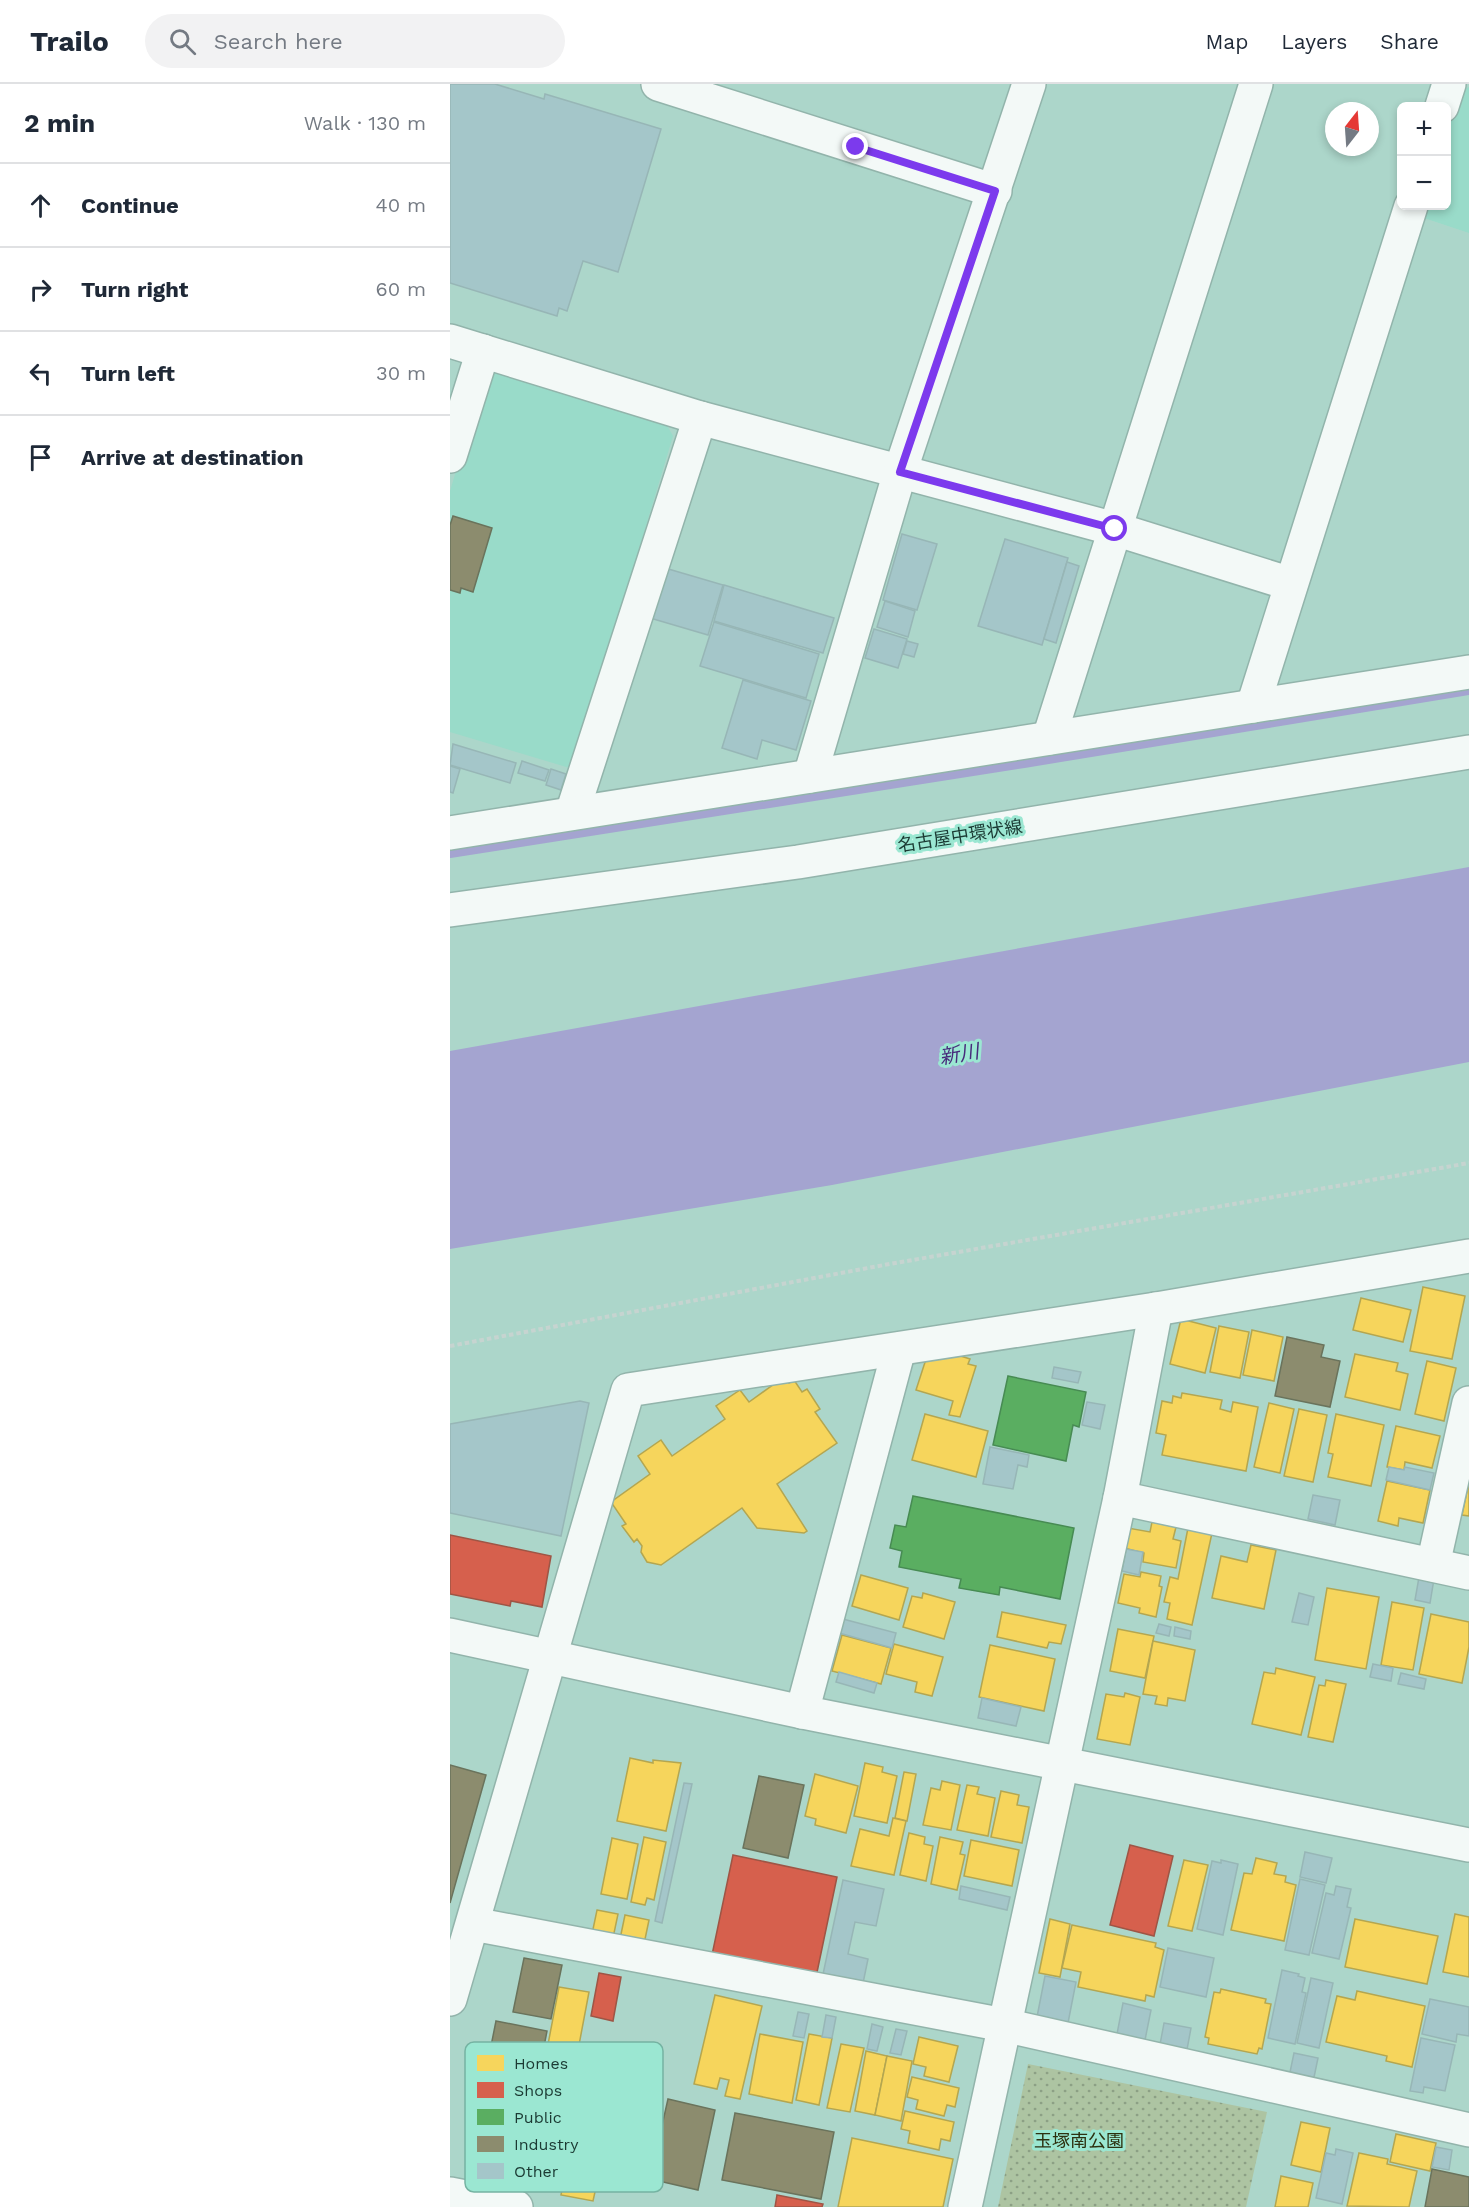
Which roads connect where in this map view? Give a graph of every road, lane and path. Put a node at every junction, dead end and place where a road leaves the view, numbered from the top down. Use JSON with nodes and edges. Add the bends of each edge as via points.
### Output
{"nodes":[{"id":1,"x":658,"y":84,"type":"edge"},
{"id":2,"x":1029,"y":84,"type":"edge"},
{"id":3,"x":1256,"y":84,"type":"edge"},
{"id":4,"x":1449,"y":84,"type":"edge"},
{"id":5,"x":1443,"y":102,"type":"edge"},
{"id":6,"x":995,"y":191,"type":"junction"},
{"id":7,"x":1410,"y":210,"type":"edge"},
{"id":8,"x":450,"y":340,"type":"edge"},
{"id":9,"x":483,"y":351,"type":"junction"},
{"id":10,"x":700,"y":418,"type":"junction"},
{"id":11,"x":450,"y":456,"type":"edge"},
{"id":12,"x":900,"y":472,"type":"junction"},
{"id":13,"x":1115,"y":529,"type":"junction"},
{"id":14,"x":1292,"y":584,"type":"junction"},
{"id":15,"x":1469,"y":672,"type":"edge"},
{"id":16,"x":1253,"y":706,"type":"junction"},
{"id":17,"x":1049,"y":738,"type":"junction"},
{"id":18,"x":1469,"y":752,"type":"edge"},
{"id":19,"x":810,"y":776,"type":"junction"},
{"id":20,"x":572,"y":813,"type":"junction"},
{"id":21,"x":450,"y":833,"type":"edge"},
{"id":22,"x":450,"y":910,"type":"edge"},
{"id":23,"x":1469,"y":1163,"type":"edge"},
{"id":24,"x":1469,"y":1256,"type":"edge"},
{"id":25,"x":1156,"y":1309,"type":"junction"},
{"id":26,"x":450,"y":1346,"type":"edge"},
{"id":27,"x":899,"y":1349,"type":"junction"},
{"id":28,"x":1469,"y":1403,"type":"edge"},
{"id":29,"x":1120,"y":1498,"type":"junction"},
{"id":30,"x":1433,"y":1565,"type":"junction"},
{"id":31,"x":1469,"y":1573,"type":"edge"},
{"id":32,"x":450,"y":1635,"type":"edge"},
{"id":33,"x":548,"y":1658,"type":"junction"},
{"id":34,"x":802,"y":1712,"type":"junction"},
{"id":35,"x":1063,"y":1764,"type":"junction"},
{"id":36,"x":1469,"y":1845,"type":"edge"},
{"id":37,"x":473,"y":1924,"type":"junction"},
{"id":38,"x":450,"y":1999,"type":"edge"},
{"id":39,"x":1004,"y":2025,"type":"junction"},
{"id":40,"x":1469,"y":2130,"type":"edge"},
{"id":41,"x":450,"y":2194,"type":"edge"},
{"id":42,"x":516,"y":2207,"type":"edge"},
{"id":43,"x":965,"y":2207,"type":"edge"}],
"edges":[{"from":1,"to":6,"type":"street"},
{"from":2,"to":6,"type":"street"},
{"from":3,"to":13,"type":"street"},
{"from":4,"to":5,"type":"street"},
{"from":6,"to":12,"type":"street"},
{"from":7,"to":14,"type":"street"},
{"from":8,"to":9,"type":"street"},
{"from":9,"to":10,"type":"street"},
{"from":9,"to":11,"type":"street"},
{"from":10,"to":12,"type":"street"},
{"from":10,"to":20,"type":"street"},
{"from":12,"to":13,"type":"street"},
{"from":12,"to":19,"type":"street"},
{"from":13,"to":14,"type":"street"},
{"from":13,"to":17,"type":"street"},
{"from":14,"to":16,"type":"street"},
{"from":15,"to":16,"type":"street"},
{"from":16,"to":17,"type":"street"},
{"from":17,"to":19,"type":"street"},
{"from":18,"to":22,"type":"street","name":"名古屋中環状線","via":[[798,862]]},
{"from":19,"to":20,"type":"street"},
{"from":20,"to":21,"type":"street"},
{"from":23,"to":26,"type":"path","via":[[884,1265]]},
{"from":24,"to":25,"type":"street"},
{"from":25,"to":27,"type":"street"},
{"from":25,"to":29,"type":"street"},
{"from":27,"to":33,"type":"street","via":[[628,1390]]},
{"from":27,"to":34,"type":"street"},
{"from":28,"to":30,"type":"street"},
{"from":29,"to":30,"type":"street"},
{"from":29,"to":35,"type":"street"},
{"from":30,"to":31,"type":"street"},
{"from":32,"to":33,"type":"street"},
{"from":33,"to":34,"type":"street"},
{"from":33,"to":37,"type":"street"},
{"from":34,"to":35,"type":"street"},
{"from":35,"to":36,"type":"street"},
{"from":35,"to":39,"type":"street"},
{"from":37,"to":38,"type":"street"},
{"from":37,"to":39,"type":"street"},
{"from":39,"to":40,"type":"street"},
{"from":39,"to":43,"type":"street"},
{"from":41,"to":42,"type":"street"}]}
